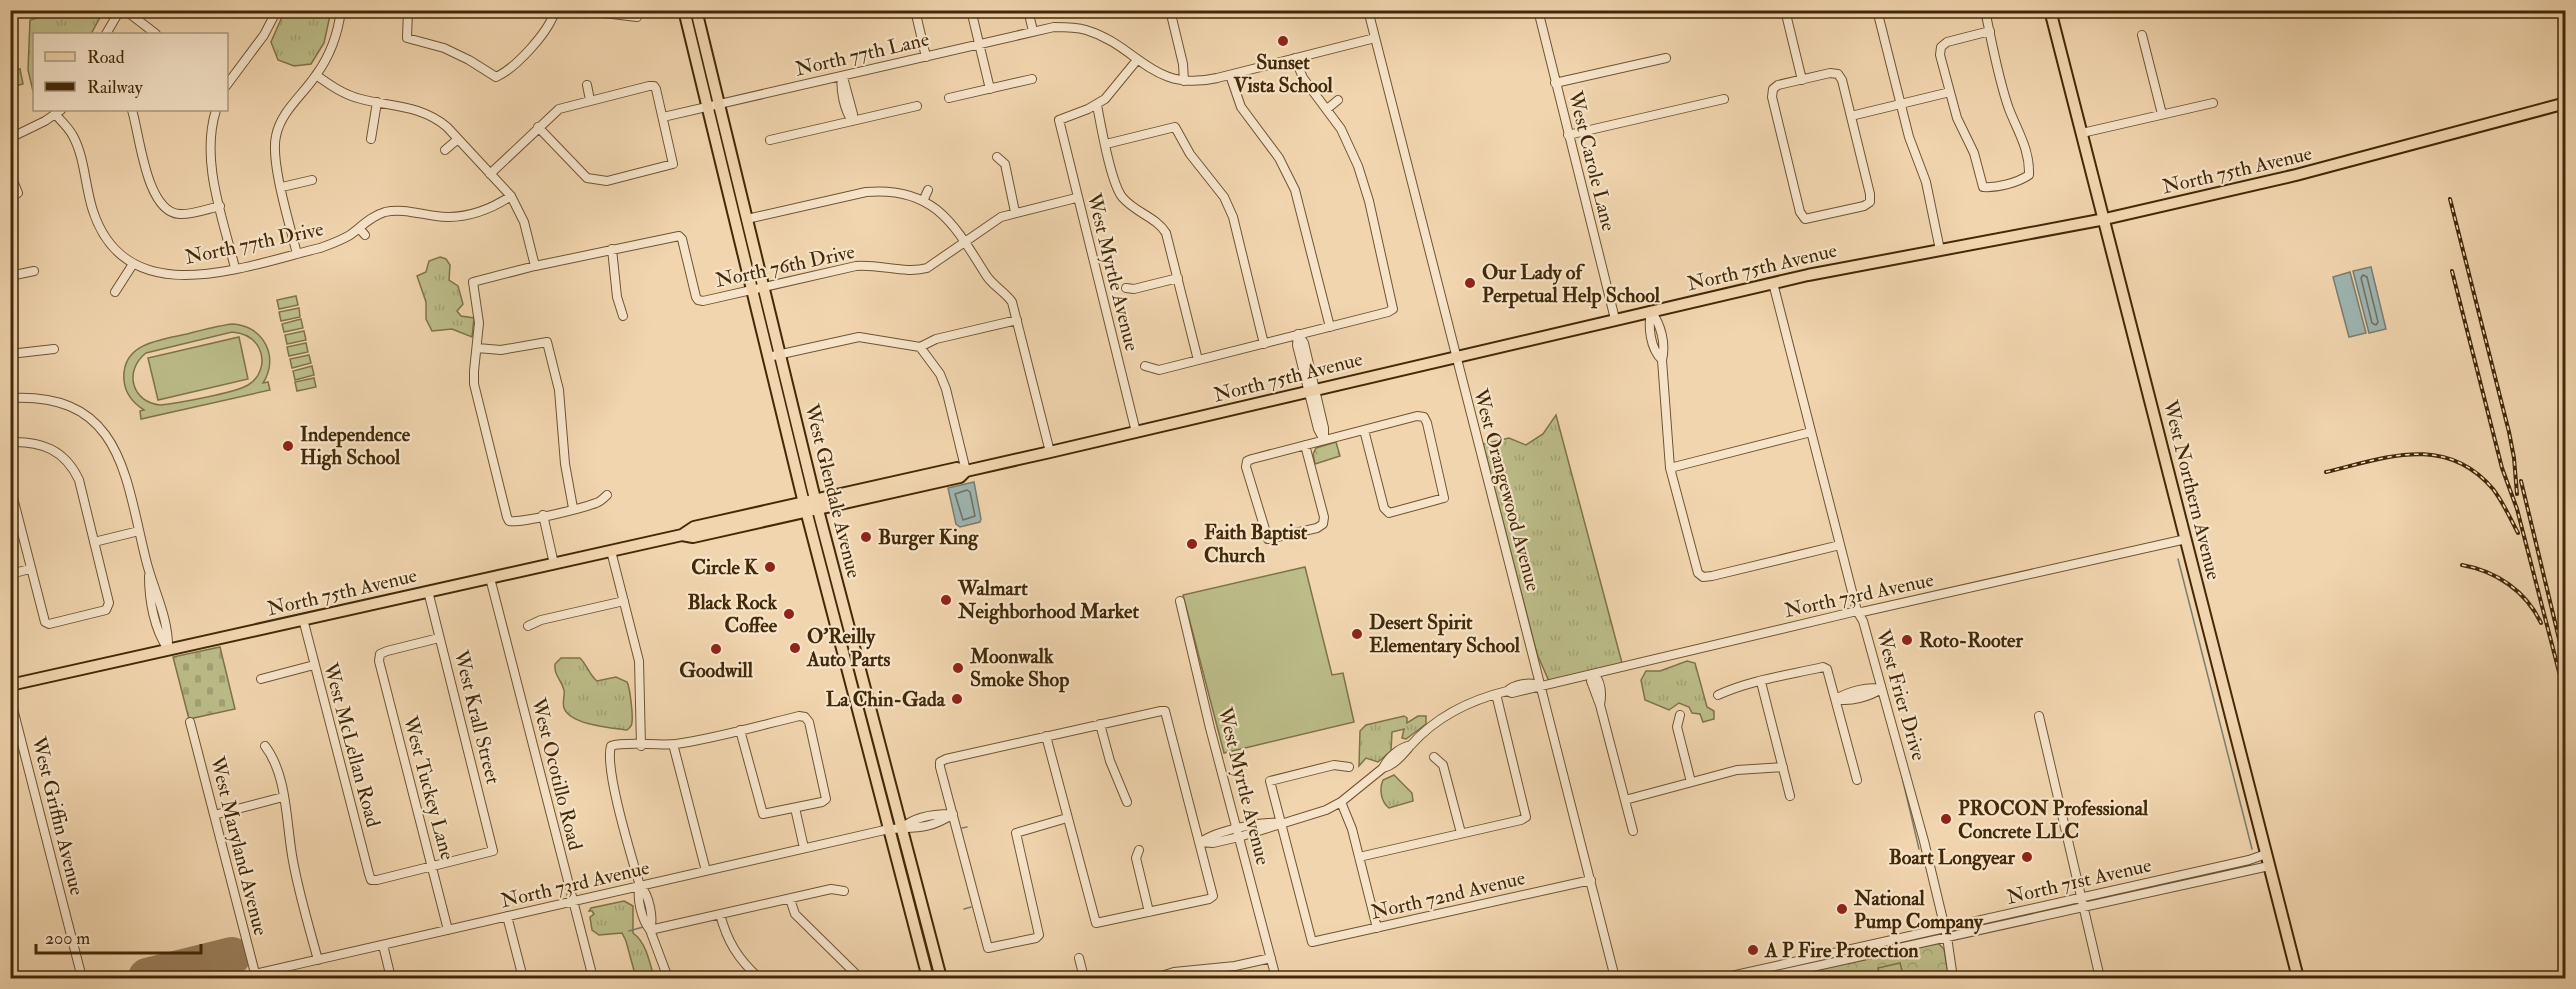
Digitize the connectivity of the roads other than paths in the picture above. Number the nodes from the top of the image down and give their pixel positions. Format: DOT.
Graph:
graph roads {
  1 [pos="120,10"];
  2 [pos="125,10"];
  3 [pos="277,10"];
  4 [pos="341,10"];
  5 [pos="408,10"];
  6 [pos="555,10"];
  7 [pos="579,10"];
  8 [pos="684,10"];
  9 [pos="696,10"];
  10 [pos="915,10"];
  11 [pos="971,10"];
  12 [pos="1028,10"];
  13 [pos="1170,10"];
  14 [pos="1368,10"];
  15 [pos="1538,10"];
  16 [pos="1763,10"];
  17 [pos="1785,10"];
  18 [pos="1877,10"];
  19 [pos="1985,10"];
  20 [pos="2050,10"];
  21 [pos="1752,11"];
  22 [pos="637,17"];
  23 [pos="1033,31"];
  24 [pos="1990,31"];
  25 [pos="107,33"];
  26 [pos="155,33"];
  27 [pos="2142,35"];
  28 [pos="1375,38"];
  29 [pos="979,44"];
  30 [pos="926,57"];
  31 [pos="1295,58"];
  32 [pos="1666,58"];
  33 [pos="1137,60"];
  34 [pos="316,75"];
  35 [pos="842,75"];
  36 [pos="1230,75"];
  37 [pos="1032,79"];
  38 [pos="1802,80"];
  39 [pos="1184,81"];
  40 [pos="1555,82"];
  41 [pos="228,83"];
  42 [pos="586,85"];
  43 [pos="990,89"];
  44 [pos="1950,92"];
  45 [pos="949,98"];
  46 [pos="1724,99"];
  47 [pos="590,100"];
  48 [pos="1338,100"];
  49 [pos="377,102"];
  50 [pos="719,103"];
  51 [pos="2213,103"];
  52 [pos="2565,103"];
  53 [pos="1096,105"];
  54 [pos="1901,105"];
  55 [pos="707,106"];
  56 [pos="917,106"];
  57 [pos="1327,109"];
  58 [pos="132,111"];
  59 [pos="216,111"];
  60 [pos="58,112"];
  61 [pos="2162,114"];
  62 [pos="1851,116"];
  63 [pos="663,117"];
  64 [pos="852,121"];
  65 [pos="538,127"];
  66 [pos="2082,133"];
  67 [pos="1568,135"];
  68 [pos="10,138"];
  69 [pos="371,140"];
  70 [pos="458,140"];
  71 [pos="770,140"];
  72 [pos="1106,144"];
  73 [pos="445,150"];
  74 [pos="997,157"];
  75 [pos="10,173"];
  76 [pos="490,174"];
  77 [pos="312,180"];
  78 [pos="282,187"];
  79 [pos="928,190"];
  80 [pos="14,196"];
  81 [pos="511,196"];
  82 [pos="1076,198"];
  83 [pos="924,199"];
  84 [pos="220,206"];
  85 [pos="1015,212"];
  86 [pos="747,219"];
  87 [pos="2105,219"];
  88 [pos="359,228"];
  89 [pos="365,235"];
  90 [pos="966,240"];
  91 [pos="612,249"];
  92 [pos="1940,250"];
  93 [pos="297,254"];
  94 [pos="134,264"];
  95 [pos="534,266"];
  96 [pos="235,268"];
  97 [pos="34,271"];
  98 [pos="10,276"];
  99 [pos="1178,278"];
  100 [pos="1773,283"];
  101 [pos="764,287"];
  102 [pos="1126,288"];
  103 [pos="752,289"];
  104 [pos="115,292"];
  105 [pos="1651,311"];
  106 [pos="623,316"];
  107 [pos="1615,319"];
  108 [pos="1017,320"];
  109 [pos="1330,327"];
  110 [pos="1298,334"];
  111 [pos="1264,344"];
  112 [pos="920,347"];
  113 [pos="477,348"];
  114 [pos="54,349"];
  115 [pos="10,354"];
  116 [pos="780,354"];
  117 [pos="1455,355"];
  118 [pos="768,357"];
  119 [pos="1198,360"];
  120 [pos="1145,366"];
  121 [pos="1311,389"];
  122 [pos="10,398"];
  123 [pos="1364,430"];
  124 [pos="1136,432"];
  125 [pos="1811,432"];
  126 [pos="1324,440"];
  127 [pos="10,442"];
  128 [pos="1305,445"];
  129 [pos="1050,452"];
  130 [pos="1670,468"];
  131 [pos="966,471"];
  132 [pos="10,486"];
  133 [pos="607,495"];
  134 [pos="811,506"];
  135 [pos="573,508"];
  136 [pos="543,515"];
  137 [pos="139,531"];
  138 [pos="2186,539"];
  139 [pos="94,542"];
  140 [pos="1840,545"];
  141 [pos="611,551"];
  142 [pos="554,564"];
  143 [pos="30,569"];
  144 [pos="10,574"];
  145 [pos="490,578"];
  146 [pos="428,591"];
  147 [pos="624,601"];
  148 [pos="1180,601"];
  149 [pos="1857,611"];
  150 [pos="303,619"];
  151 [pos="528,626"];
  152 [pos="439,638"];
  153 [pos="168,649"];
  154 [pos="314,665"];
  155 [pos="1594,674"];
  156 [pos="261,679"];
  157 [pos="1761,682"];
  158 [pos="10,685"];
  159 [pos="1540,685"];
  160 [pos="1881,689"];
  161 [pos="1496,694"];
  162 [pos="1718,695"];
  163 [pos="10,697"];
  164 [pos="1836,699"];
  165 [pos="1680,715"];
  166 [pos="2039,716"];
  167 [pos="190,722"];
  168 [pos="1100,724"];
  169 [pos="740,730"];
  170 [pos="1046,736"];
  171 [pos="673,744"];
  172 [pos="265,746"];
  173 [pos="641,746"];
  174 [pos="1434,757"];
  175 [pos="1349,767"];
  176 [pos="1783,767"];
  177 [pos="1857,780"];
  178 [pos="1691,782"];
  179 [pos="1790,796"];
  180 [pos="283,797"];
  181 [pos="1625,800"];
  182 [pos="1127,802"];
  183 [pos="1341,802"];
  184 [pos="795,808"];
  185 [pos="953,814"];
  186 [pos="214,815"];
  187 [pos="1067,818"];
  188 [pos="1279,823"];
  189 [pos="902,828"];
  190 [pos="889,829"];
  191 [pos="1633,831"];
  192 [pos="1238,833"];
  193 [pos="1461,834"];
  194 [pos="1201,842"];
  195 [pos="804,848"];
  196 [pos="1139,850"];
  197 [pos="2266,854"];
  198 [pos="1359,857"];
  199 [pos="2269,866"];
  200 [pos="432,868"];
  201 [pos="706,871"];
  202 [pos="1591,880"];
  203 [pos="640,886"];
  204 [pos="844,891"];
  205 [pos="2082,897"];
  206 [pos="790,898"];
  207 [pos="573,902"];
  208 [pos="2084,906"];
  209 [pos="1149,912"];
  210 [pos="720,914"];
  211 [pos="507,916"];
  212 [pos="2000,916"];
  213 [pos="2002,925"];
  214 [pos="1377,928"];
  215 [pos="1945,928"];
  216 [pos="448,930"];
  217 [pos="650,930"];
  218 [pos="1947,937"];
  219 [pos="1873,944"];
  220 [pos="382,945"];
  221 [pos="1874,953"];
  222 [pos="1079,958"];
  223 [pos="1270,958"];
  224 [pos="318,960"];
  225 [pos="255,976"];
  226 [pos="82,978"];
  227 [pos="391,978"];
  228 [pos="523,978"];
  229 [pos="593,978"];
  230 [pos="668,978"];
  231 [pos="759,978"];
  232 [pos="860,978"];
  233 [pos="928,978"];
  234 [pos="941,978"];
  235 [pos="1084,978"];
  236 [pos="1155,978"];
  237 [pos="1276,978"];
  238 [pos="1615,978"];
  239 [pos="1722,978"];
  240 [pos="1763,978"];
  241 [pos="1953,978"];
  242 [pos="2100,978"];
  243 [pos="2298,978"];
  1 -- 25 [label="street"];
  2 -- 26 [label="street"];
  3 -- 41 [label="street"];
  4 -- 34 [label="street"];
  5 -- 6 [label="street"];
  7 -- 22 [label="street"];
  8 -- 55 [label="main road, West Glendale Avenue"];
  9 -- 50 [label="main road, West Glendale Avenue"];
  10 -- 30 [label="street"];
  11 -- 29 [label="street"];
  12 -- 23 [label="street"];
  13 -- 39 [label="street"];
  14 -- 28 [label="street, West Orangewood Avenue"];
  15 -- 40 [label="street, West Carole Lane"];
  16 -- 21 [label="street"];
  17 -- 38 [label="street"];
  18 -- 54 [label="street"];
  19 -- 24 [label="street"];
  20 -- 66 [label="main road, West Northern Avenue"];
  23 -- 29 [label="street, North 77th Lane"];
  23 -- 33 [label="street, North 77th Lane"];
  24 -- 44 [label="street"];
  24 -- 44 [label="street"];
  27 -- 61 [label="street"];
  28 -- 31 [label="street, North 77th Lane"];
  28 -- 117 [label="street, West Orangewood Avenue"];
  29 -- 30 [label="street, North 77th Lane"];
  29 -- 43 [label="street"];
  30 -- 35 [label="street, North 77th Lane"];
  31 -- 36 [label="street, North 77th Lane"];
  31 -- 57 [label="street"];
  32 -- 40 [label="street"];
  33 -- 39 [label="street, North 77th Lane"];
  33 -- 53 [label="street"];
  34 -- 49 [label="street"];
  34 -- 78 [label="street"];
  35 -- 50 [label="street, North 77th Lane"];
  35 -- 64 [label="street"];
  36 -- 39 [label="street, North 77th Lane"];
  36 -- 109 [label="street"];
  37 -- 43 [label="street"];
  38 -- 62 [label="street"];
  38 -- 62 [label="street"];
  40 -- 67 [label="street, West Carole Lane"];
  42 -- 47 [label="street"];
  43 -- 45 [label="street"];
  44 -- 54 [label="street"];
  46 -- 67 [label="street"];
  47 -- 63 [label="street"];
  47 -- 65 [label="street"];
  48 -- 57 [label="street"];
  49 -- 69 [label="street"];
  49 -- 70 [label="street"];
  50 -- 55 [label="street, North 77th Lane"];
  50 -- 86 [label="main road, West Glendale Avenue"];
  51 -- 61 [label="street"];
  52 -- 87 [label="main road, North 75th Avenue"];
  53 -- 72 [label="street"];
  53 -- 82 [label="street, West Myrtle Avenue"];
  54 -- 62 [label="street"];
  54 -- 92 [label="street"];
  55 -- 63 [label="street, North 77th Lane"];
  55 -- 103 [label="main road, West Glendale Avenue"];
  56 -- 64 [label="street"];
  57 -- 109 [label="street"];
  58 -- 84 [label="street"];
  59 -- 84 [label="street"];
  60 -- 68 [label="street"];
  60 -- 94 [label="street"];
  61 -- 66 [label="street"];
  63 -- 65 [label="street"];
  64 -- 71 [label="street"];
  65 -- 76 [label="street"];
  66 -- 87 [label="main road, West Northern Avenue"];
  67 -- 107 [label="street, West Carole Lane"];
  70 -- 73 [label="street"];
  70 -- 76 [label="street"];
  72 -- 99 [label="street"];
  72 -- 111 [label="street"];
  74 -- 85 [label="street"];
  75 -- 80 [label="street"];
  76 -- 81 [label="street"];
  77 -- 78 [label="street"];
  78 -- 93 [label="street"];
  79 -- 83 [label="street"];
  81 -- 88 [label="street, North 77th Drive"];
  81 -- 95 [label="street"];
  82 -- 85 [label="street, North 76th Drive"];
  82 -- 124 [label="street, West Myrtle Avenue"];
  83 -- 86 [label="street"];
  83 -- 90 [label="street"];
  84 -- 96 [label="street"];
  85 -- 90 [label="street, North 76th Drive"];
  86 -- 101 [label="main road, West Glendale Avenue"];
  87 -- 92 [label="main road, North 75th Avenue"];
  87 -- 138 [label="main road, West Northern Avenue"];
  88 -- 89 [label="street"];
  88 -- 93 [label="street, North 77th Drive"];
  90 -- 101 [label="street, North 76th Drive"];
  90 -- 108 [label="street"];
  91 -- 95 [label="street"];
  91 -- 103 [label="street, North 76th Drive"];
  91 -- 106 [label="street"];
  92 -- 100 [label="main road, North 75th Avenue"];
  93 -- 96 [label="street, North 77th Drive"];
  94 -- 96 [label="street, North 77th Drive"];
  94 -- 104 [label="street"];
  95 -- 113 [label="street"];
  97 -- 98 [label="street"];
  99 -- 102 [label="street"];
  99 -- 119 [label="street"];
  100 -- 105 [label="main road, North 75th Avenue"];
  100 -- 125 [label="street, West Frier Drive"];
  101 -- 103 [label="street, North 76th Drive"];
  101 -- 116 [label="main road, West Glendale Avenue"];
  103 -- 118 [label="main road, West Glendale Avenue"];
  105 -- 107 [label="main road, North 75th Avenue"];
  105 -- 130 [label="street"];
  107 -- 117 [label="main road, North 75th Avenue"];
  108 -- 112 [label="street"];
  108 -- 129 [label="street"];
  109 -- 110 [label="street"];
  110 -- 111 [label="street"];
  110 -- 121 [label="street"];
  111 -- 119 [label="street"];
  112 -- 116 [label="street"];
  112 -- 131 [label="street"];
  113 -- 135 [label="street"];
  113 -- 136 [label="street"];
  114 -- 115 [label="street"];
  116 -- 118 [label="street"];
  116 -- 134 [label="main road, West Glendale Avenue"];
  117 -- 121 [label="main road, North 75th Avenue"];
  117 -- 159 [label="street, West Orangewood Avenue"];
  118 -- 134 [label="main road, West Glendale Avenue"];
  119 -- 120 [label="street"];
  121 -- 124 [label="main road, North 75th Avenue"];
  121 -- 126 [label="street"];
  122 -- 137 [label="street"];
  123 -- 123 [label="street"];
  123 -- 126 [label="street"];
  124 -- 129 [label="main road, North 75th Avenue"];
  125 -- 130 [label="street"];
  125 -- 140 [label="street, West Frier Drive"];
  126 -- 128 [label="street"];
  127 -- 139 [label="street"];
  128 -- 128 [label="street"];
  129 -- 131 [label="main road, North 75th Avenue"];
  130 -- 140 [label="street"];
  131 -- 134 [label="main road, North 75th Avenue"];
  132 -- 143 [label="street"];
  133 -- 135 [label="street"];
  134 -- 141 [label="main road, North 75th Avenue"];
  134 -- 189 [label="main road, West Glendale Avenue"];
  134 -- 190 [label="main road, West Glendale Avenue"];
  135 -- 136 [label="street"];
  136 -- 142 [label="street"];
  137 -- 139 [label="street"];
  137 -- 153 [label="street"];
  138 -- 149 [label="street, North 73rd Avenue"];
  138 -- 197 [label="main road, West Northern Avenue"];
  139 -- 143 [label="street"];
  140 -- 149 [label="street, West Frier Drive"];
  141 -- 142 [label="main road, North 75th Avenue"];
  141 -- 147 [label="street"];
  142 -- 145 [label="main road, North 75th Avenue"];
  143 -- 144 [label="street"];
  145 -- 146 [label="main road, North 75th Avenue"];
  145 -- 207 [label="street, West Ocotillo Road"];
  146 -- 150 [label="main road, North 75th Avenue"];
  146 -- 152 [label="street, West Krall Street"];
  147 -- 151 [label="street"];
  147 -- 173 [label="street"];
  148 -- 192 [label="street, West Myrtle Avenue"];
  149 -- 155 [label="street, North 73rd Avenue"];
  149 -- 160 [label="street, West Frier Drive"];
  150 -- 153 [label="main road, North 75th Avenue"];
  150 -- 154 [label="street, West McLellan Road"];
  152 -- 200 [label="street, West Tuckey Lane"];
  152 -- 200 [label="street, West Krall Street"];
  153 -- 158 [label="main road, North 75th Avenue"];
  154 -- 156 [label="street"];
  154 -- 200 [label="street, West McLellan Road"];
  155 -- 159 [label="street, North 73rd Avenue"];
  155 -- 181 [label="street"];
  157 -- 162 [label="street"];
  157 -- 164 [label="street"];
  157 -- 176 [label="street"];
  159 -- 161 [label="street, North 73rd Avenue"];
  159 -- 202 [label="street, West Orangewood Avenue"];
  160 -- 164 [label="street"];
  160 -- 215 [label="street, West Frier Drive"];
  161 -- 183 [label="street, North 73rd Avenue"];
  161 -- 193 [label="street"];
  163 -- 226 [label="street, West Griffin Avenue"];
  164 -- 177 [label="street"];
  165 -- 178 [label="street"];
  166 -- 205 [label="street"];
  167 -- 186 [label="street, West Maryland Avenue"];
  168 -- 170 [label="street"];
  168 -- 182 [label="street"];
  168 -- 194 [label="street"];
  169 -- 171 [label="street"];
  169 -- 184 [label="street"];
  169 -- 184 [label="street"];
  170 -- 185 [label="street"];
  170 -- 187 [label="street"];
  171 -- 173 [label="street"];
  171 -- 201 [label="street"];
  172 -- 180 [label="street"];
  173 -- 203 [label="street"];
  174 -- 193 [label="street"];
  175 -- 188 [label="street"];
  176 -- 178 [label="street"];
  176 -- 179 [label="street"];
  178 -- 181 [label="street"];
  180 -- 186 [label="street"];
  180 -- 224 [label="street"];
  181 -- 191 [label="street"];
  183 -- 188 [label="street, North 73rd Avenue"];
  183 -- 198 [label="street"];
  184 -- 195 [label="street"];
  185 -- 187 [label="street"];
  185 -- 189 [label="street, North 73rd Avenue"];
  186 -- 225 [label="street, West Maryland Avenue"];
  187 -- 209 [label="street"];
  188 -- 192 [label="street, North 73rd Avenue"];
  188 -- 214 [label="street, North 72nd Avenue"];
  189 -- 190 [label="street, North 73rd Avenue"];
  189 -- 234 [label="main road, West Glendale Avenue"];
  190 -- 195 [label="street, North 73rd Avenue"];
  190 -- 233 [label="main road, West Glendale Avenue"];
  192 -- 194 [label="street, North 73rd Avenue"];
  192 -- 223 [label="street, West Myrtle Avenue"];
  193 -- 198 [label="street"];
  194 -- 209 [label="street"];
  195 -- 201 [label="street, North 73rd Avenue"];
  196 -- 209 [label="street"];
  197 -- 199 [label="main road, West Northern Avenue"];
  197 -- 205 [label="street, North 71st Avenue"];
  198 -- 214 [label="street"];
  199 -- 208 [label="street, North 71st Avenue"];
  199 -- 243 [label="main road, West Northern Avenue"];
  200 -- 216 [label="street, West Tuckey Lane"];
  201 -- 203 [label="street, North 73rd Avenue"];
  202 -- 214 [label="street, North 72nd Avenue"];
  202 -- 238 [label="street, West Orangewood Avenue"];
  203 -- 207 [label="street, North 73rd Avenue"];
  203 -- 217 [label="street"];
  204 -- 206 [label="street"];
  205 -- 208 [label="street"];
  205 -- 212 [label="street, North 71st Avenue"];
  206 -- 210 [label="street"];
  206 -- 232 [label="street"];
  207 -- 211 [label="street, North 73rd Avenue"];
  207 -- 229 [label="street, West Ocotillo Road"];
  208 -- 213 [label="street, North 71st Avenue"];
  208 -- 242 [label="street"];
  210 -- 217 [label="street"];
  210 -- 231 [label="street"];
  211 -- 216 [label="street, North 73rd Avenue"];
  211 -- 228 [label="street"];
  212 -- 213 [label="street"];
  212 -- 215 [label="street, North 71st Avenue"];
  213 -- 218 [label="street, North 71st Avenue"];
  215 -- 218 [label="street, West Frier Drive"];
  215 -- 219 [label="street, North 71st Avenue"];
  216 -- 220 [label="street, North 73rd Avenue"];
  217 -- 230 [label="street"];
  218 -- 221 [label="street, North 71st Avenue"];
  218 -- 241 [label="street, West Frier Drive"];
  219 -- 221 [label="street"];
  219 -- 239 [label="street, North 71st Avenue"];
  220 -- 224 [label="street, North 73rd Avenue"];
  220 -- 227 [label="street"];
  221 -- 240 [label="street, North 71st Avenue"];
  222 -- 235 [label="street"];
  223 -- 236 [label="street"];
  223 -- 237 [label="street, West Myrtle Avenue"];
  224 -- 225 [label="street, North 73rd Avenue"];
}
